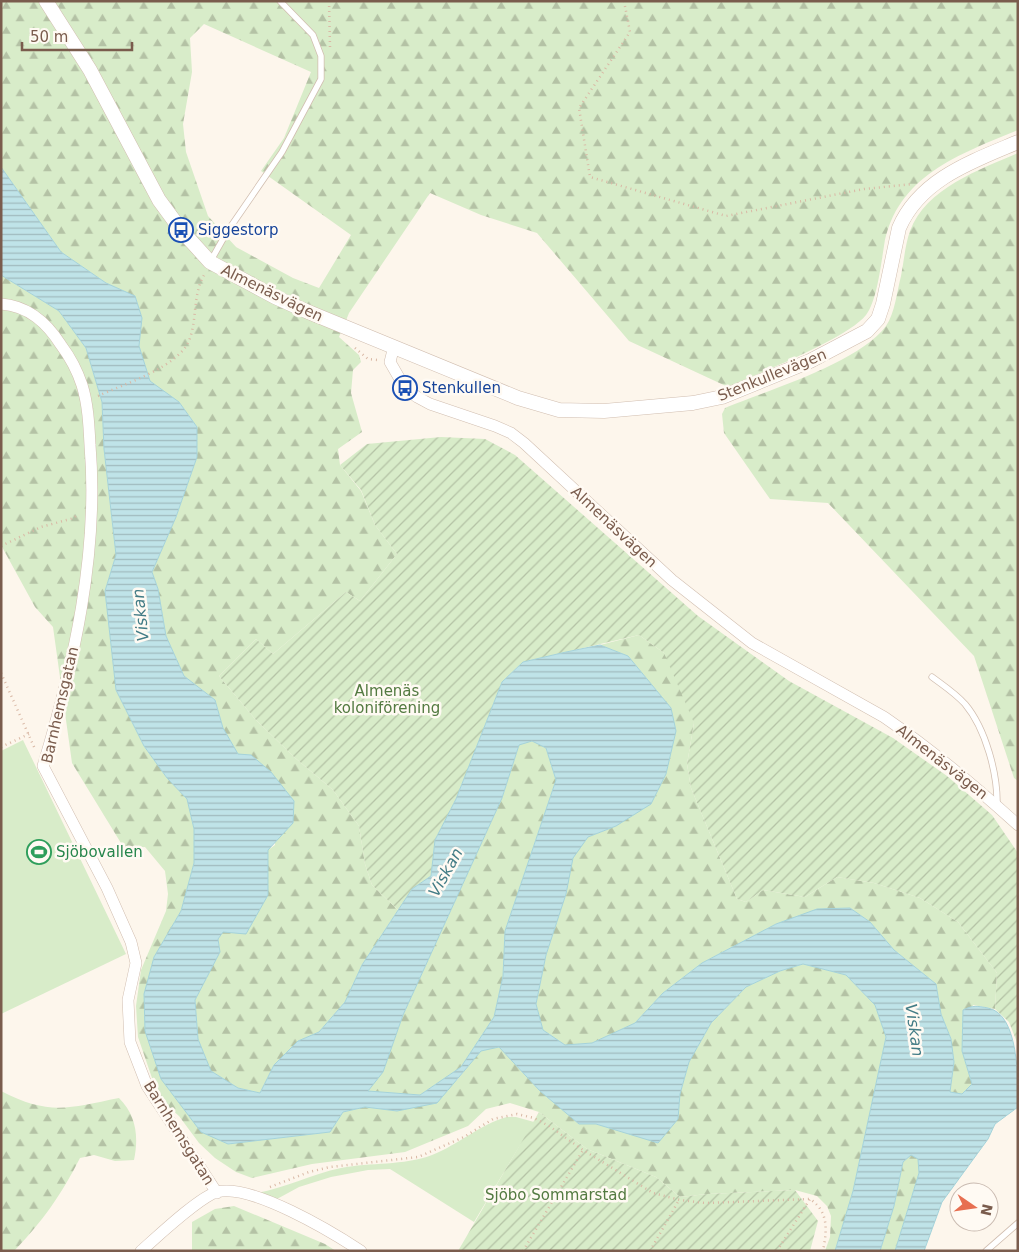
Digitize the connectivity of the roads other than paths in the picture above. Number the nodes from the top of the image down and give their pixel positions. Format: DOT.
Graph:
graph roads {
  1 [pos="46,1"];
  2 [pos="280,1"];
  3 [pos="1018,142"];
  4 [pos="210,262"];
  5 [pos="1,304"];
  6 [pos="394,346"];
  7 [pos="932,678"];
  8 [pos="997,806"];
  9 [pos="1018,825"];
  10 [pos="217,1192"];
  11 [pos="1018,1223"];
  12 [pos="141,1251"];
  13 [pos="361,1251"];
  14 [pos="986,1251"];
  1 -- 4 [label="street, Almenäsvägen"];
  2 -- 4 [label="lane, Almenäsvägen"];
  3 -- 6 [label="street, Stenkullevägen"];
  4 -- 6 [label="street, Almenäsvägen"];
  5 -- 10 [label="street, Barnhemsgatan"];
  6 -- 8 [label="street, Almenäsvägen"];
  7 -- 8 [label="lane"];
  8 -- 9 [label="street, Almenäsvägen"];
  10 -- 12 [label="street, Barnhemsgatan"];
  10 -- 13 [label="street, Barnhemsgatan"];
  11 -- 14 [label="lane"];
}
